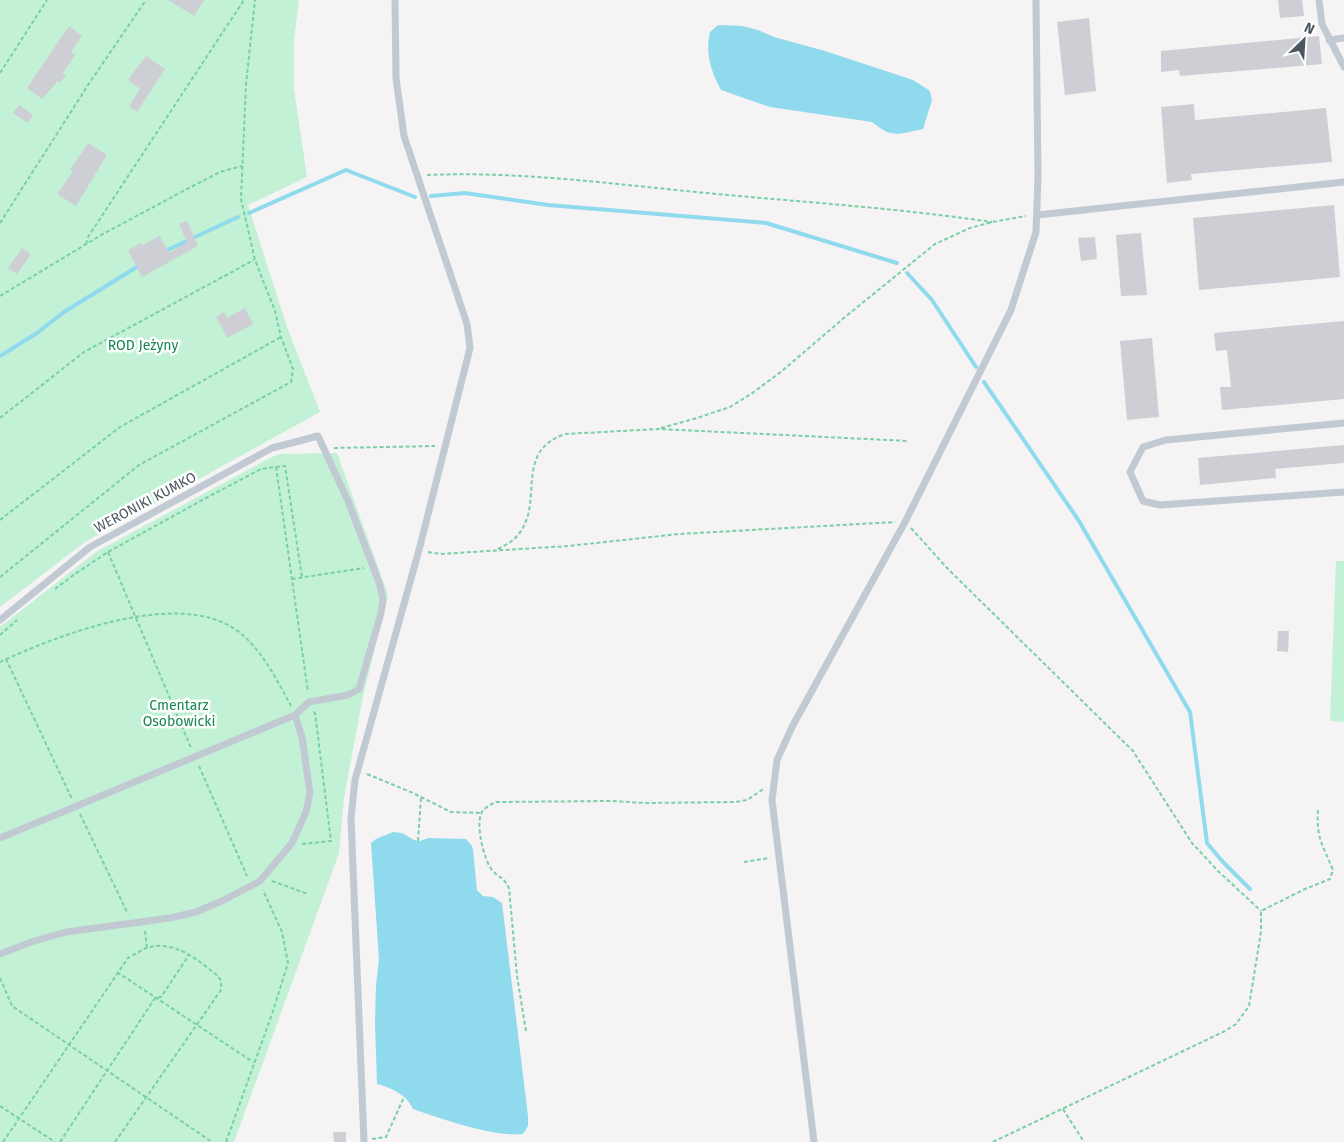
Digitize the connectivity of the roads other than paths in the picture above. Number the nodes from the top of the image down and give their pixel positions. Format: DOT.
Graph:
graph roads {
  1 [pos="395,0"];
  2 [pos="1036,0"];
  3 [pos="1320,0"];
  4 [pos="1344,38"];
  5 [pos="1328,40"];
  6 [pos="1344,67"];
  7 [pos="1344,182"];
  8 [pos="1037,215"];
  9 [pos="1344,423"];
  10 [pos="1344,492"];
  11 [pos="0,620"];
  12 [pos="295,715"];
  13 [pos="0,838"];
  14 [pos="0,954"];
  15 [pos="364,1141"];
  16 [pos="814,1142"];
  1 -- 15 [label="lane"];
  2 -- 8 [label="lane"];
  3 -- 5 [label="lane"];
  4 -- 5 [label="lane"];
  5 -- 6 [label="lane"];
  7 -- 8 [label="lane"];
  8 -- 16 [label="lane"];
  9 -- 10 [label="lane"];
  11 -- 12 [label="lane, WERONIKI KUMKO"];
  12 -- 13 [label="lane"];
  12 -- 14 [label="lane"];
}
